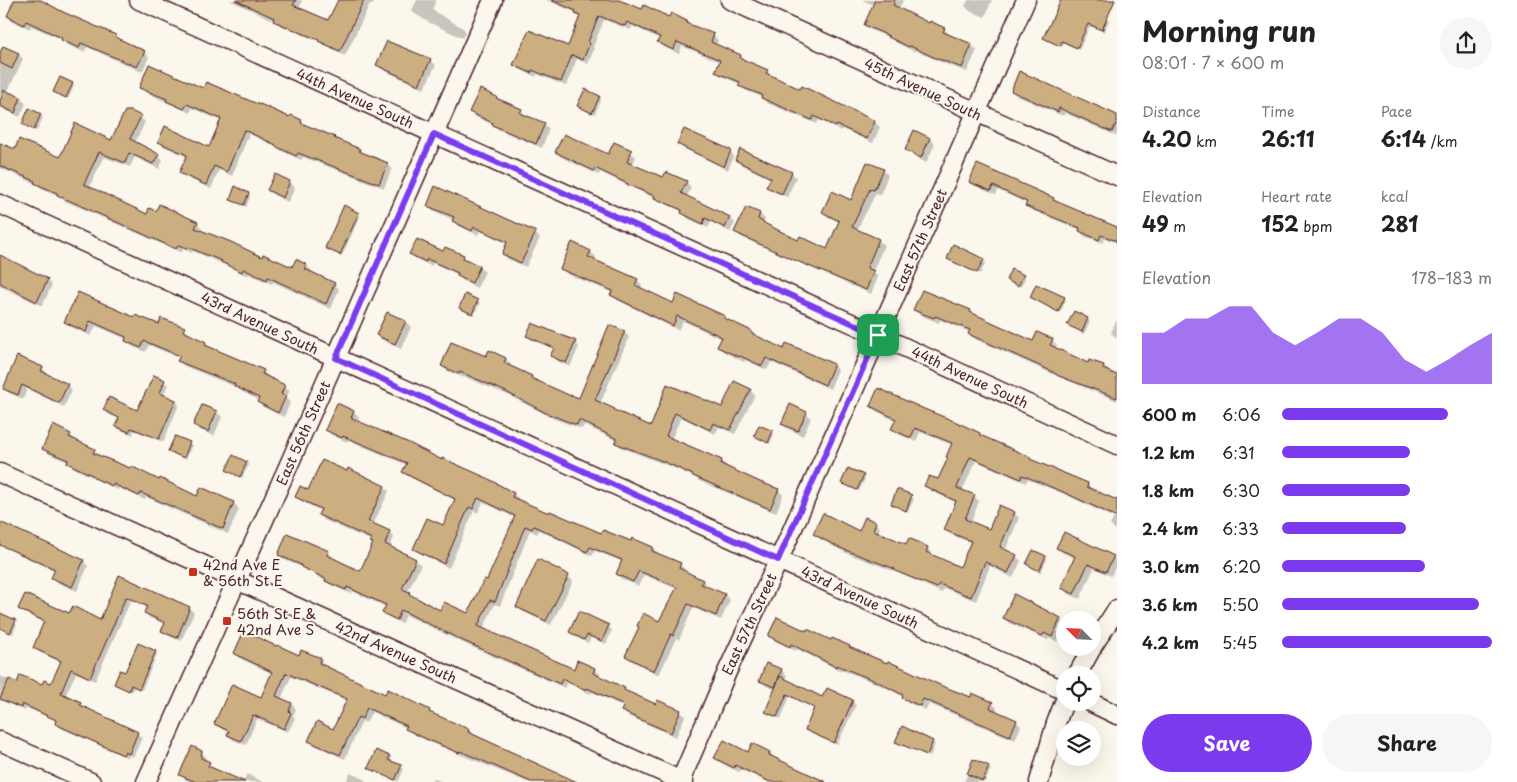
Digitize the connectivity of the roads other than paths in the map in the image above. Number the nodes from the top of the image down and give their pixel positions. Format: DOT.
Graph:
graph roads {
  1 [pos="139,0"];
  2 [pos="493,0"];
  3 [pos="730,0"];
  4 [pos="1026,0"];
  5 [pos="976,113"];
  6 [pos="434,134"];
  7 [pos="1117,176"];
  8 [pos="0,204"];
  9 [pos="878,335"];
  10 [pos="336,358"];
  11 [pos="1117,445"];
  12 [pos="0,472"];
  13 [pos="778,560"];
  14 [pos="236,580"];
  15 [pos="1117,609"];
  16 [pos="1101,633"];
  17 [pos="1056,687"];
  18 [pos="1061,711"];
  19 [pos="0,740"];
  20 [pos="91,782"];
  21 [pos="146,782"];
  22 [pos="681,782"];
  23 [pos="1039,782"];
  1 -- 6 [label="street, 44th Avenue South"];
  2 -- 6 [label="street, East 56th Street"];
  3 -- 5 [label="street, 45th Avenue South"];
  4 -- 5 [label="street, East 57th Street"];
  5 -- 7 [label="street, 45th Avenue South"];
  5 -- 9 [label="street, East 57th Street"];
  6 -- 9 [label="street, 44th Avenue South"];
  6 -- 10 [label="street, East 56th Street"];
  8 -- 10 [label="street, 43rd Avenue South"];
  9 -- 11 [label="street, 44th Avenue South"];
  9 -- 13 [label="street, East 57th Street"];
  10 -- 13 [label="street, 43rd Avenue South"];
  10 -- 14 [label="street, East 56th Street"];
  12 -- 14 [label="street, 42nd Avenue South"];
  13 -- 17 [label="street, 43rd Avenue South"];
  13 -- 22 [label="street, East 57th Street"];
  14 -- 21 [label="street, East 56th Street"];
  14 -- 22 [label="street, 42nd Avenue South"];
  15 -- 16 [label="street"];
  18 -- 23 [label="street"];
  19 -- 20 [label="street"];
}
